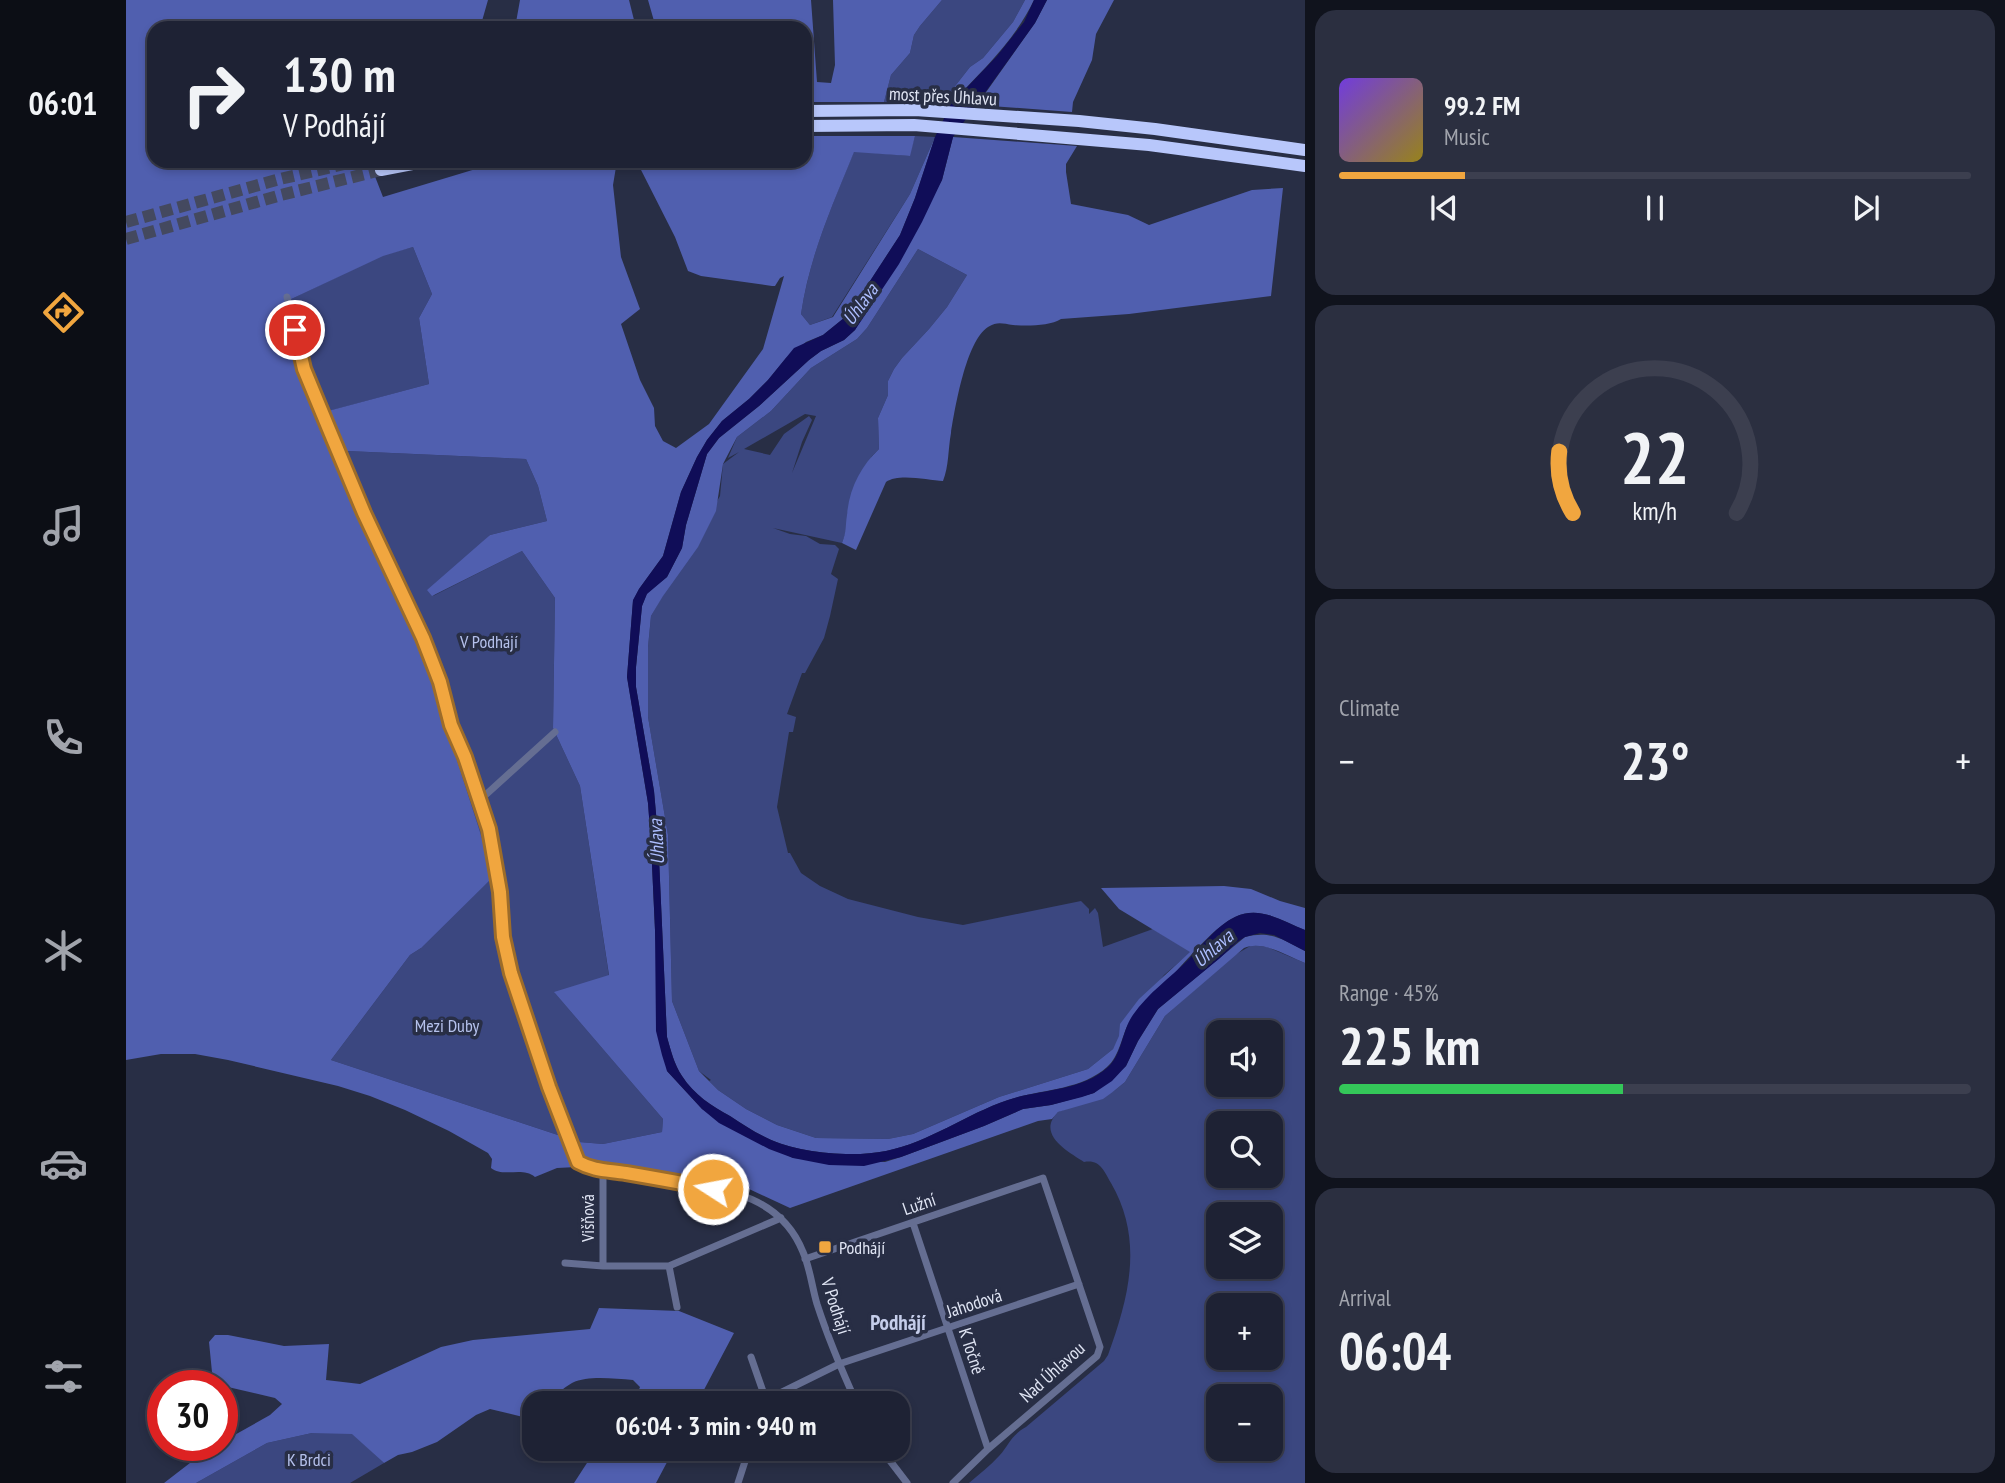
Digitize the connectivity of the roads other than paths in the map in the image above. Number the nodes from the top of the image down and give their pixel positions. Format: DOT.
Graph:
graph roads {
  1 [pos="812,111"];
  2 [pos="812,126"];
  3 [pos="1305,150"];
  4 [pos="1305,166"];
  5 [pos="391,168"];
  6 [pos="381,170"];
  7 [pos="287,297"];
  8 [pos="555,732"];
  9 [pos="480,800"];
  10 [pos="603,1171"];
  11 [pos="1043,1178"];
  12 [pos="781,1218"];
  13 [pos="913,1223"];
  14 [pos="805,1259"];
  15 [pos="565,1263"];
  16 [pos="603,1266"];
  17 [pos="669,1266"];
  18 [pos="1079,1284"];
  19 [pos="677,1307"];
  20 [pos="948,1328"];
  21 [pos="751,1357"];
  22 [pos="839,1364"];
  23 [pos="762,1391"];
  24 [pos="786,1391"];
  25 [pos="851,1391"];
  26 [pos="988,1449"];
  27 [pos="745,1461"];
  28 [pos="890,1461"];
  29 [pos="738,1483"];
  30 [pos="907,1483"];
  31 [pos="953,1483"];
  1 -- 3 [label="highway, most přes Úhlavu"];
  2 -- 4 [label="highway, most přes Úhlavu"];
  5 -- 6 [label="highway"];
  7 -- 9 [label="street, V Podhájí"];
  8 -- 9 [label="street"];
  9 -- 10 [label="street, V Podhájí"];
  10 -- 12 [label="street, V Podhájí"];
  10 -- 16 [label="street, Višňová"];
  11 -- 13 [label="street, Lužní"];
  11 -- 18 [label="street, Nad Úhlavou"];
  12 -- 14 [label="street, V Podhájí"];
  12 -- 17 [label="street, Višňová"];
  13 -- 14 [label="street, Lužní"];
  13 -- 20 [label="street, K Točně"];
  14 -- 22 [label="street, V Podhájí"];
  15 -- 16 [label="street, Višňová"];
  16 -- 17 [label="street, Višňová"];
  17 -- 19 [label="street"];
  18 -- 20 [label="street, Jahodová"];
  18 -- 26 [label="street, Nad Úhlavou"];
  20 -- 22 [label="street, Jahodová"];
  20 -- 26 [label="street, K Točně"];
  21 -- 23 [label="street"];
  22 -- 24 [label="street, Jahodová"];
  22 -- 25 [label="street, V Podhájí"];
  26 -- 31 [label="street, Nad Úhlavou"];
  27 -- 29 [label="street"];
  28 -- 30 [label="street"];
}
